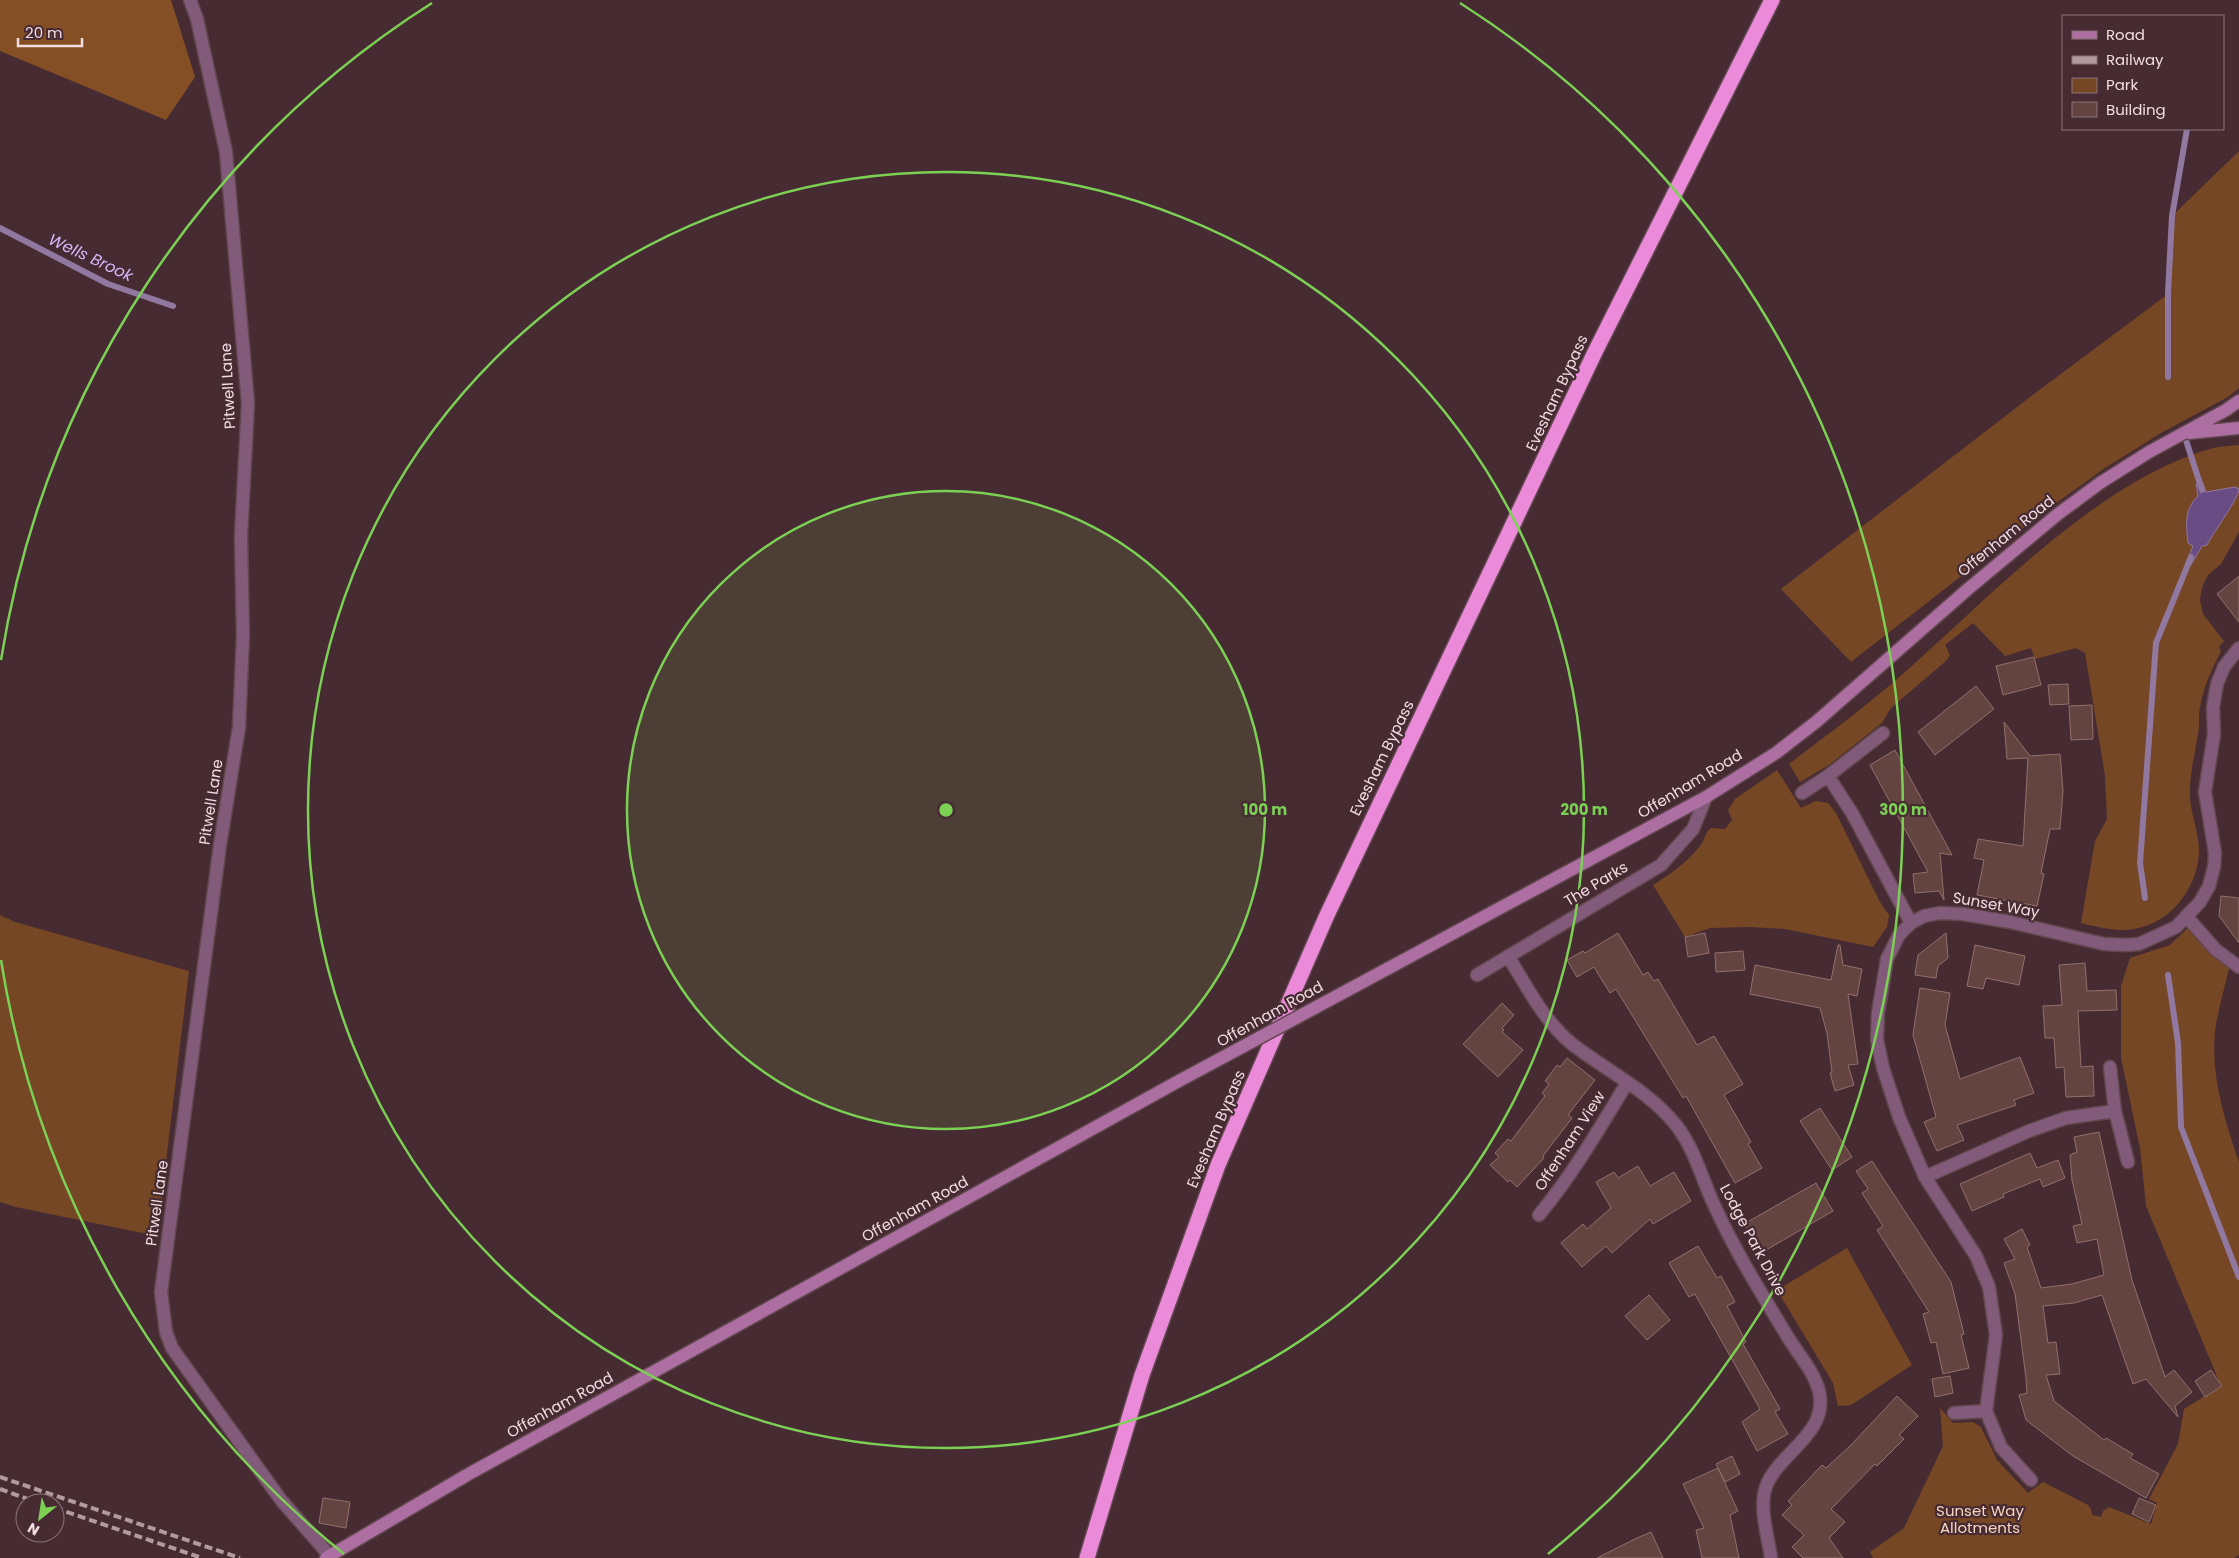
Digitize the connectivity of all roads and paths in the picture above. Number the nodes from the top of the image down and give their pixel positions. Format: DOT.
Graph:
graph roads {
  1 [pos="190,0"];
  2 [pos="1772,0"];
  3 [pos="2239,401"];
  4 [pos="2239,428"];
  5 [pos="2184,434"];
  6 [pos="2239,648"];
  7 [pos="1883,733"];
  8 [pos="1828,776"];
  9 [pos="1802,794"];
  10 [pos="1706,797"];
  11 [pos="2186,916"];
  12 [pos="1911,924"];
  13 [pos="1508,956"];
  14 [pos="2239,967"];
  15 [pos="1477,975"];
  16 [pos="2110,1067"];
  17 [pos="1627,1083"];
  18 [pos="2115,1111"];
  19 [pos="2128,1162"];
  20 [pos="1926,1177"];
  21 [pos="1539,1215"];
  22 [pos="1986,1410"];
  23 [pos="1954,1413"];
  24 [pos="2030,1480"];
  25 [pos="328,1557"];
  26 [pos="1086,1558"];
  27 [pos="1771,1558"];
  1 -- 25 [label="street, Pitwell Lane"];
  2 -- 26 [label="highway, Evesham Bypass"];
  3 -- 5 [label="main road, Offenham Road"];
  4 -- 5 [label="main road, Offenham Road"];
  5 -- 10 [label="main road, Offenham Road"];
  6 -- 11 [label="street, Sunset Way"];
  7 -- 8 [label="street"];
  8 -- 9 [label="street"];
  8 -- 12 [label="street"];
  10 -- 13 [label="street, The Parks"];
  10 -- 25 [label="main road, Offenham Road, bridge"];
  11 -- 12 [label="street, Sunset Way"];
  11 -- 14 [label="street"];
  12 -- 20 [label="street, Sunset Way"];
  13 -- 15 [label="street, The Parks"];
  13 -- 17 [label="street, Lodge Park Drive"];
  16 -- 18 [label="street"];
  17 -- 21 [label="street, Offenham View"];
  17 -- 27 [label="street, Lodge Park Drive"];
  18 -- 19 [label="street"];
  18 -- 20 [label="street"];
  20 -- 22 [label="street, Sunset Way"];
  22 -- 23 [label="street"];
  22 -- 24 [label="street, Sunset Way"];
}
